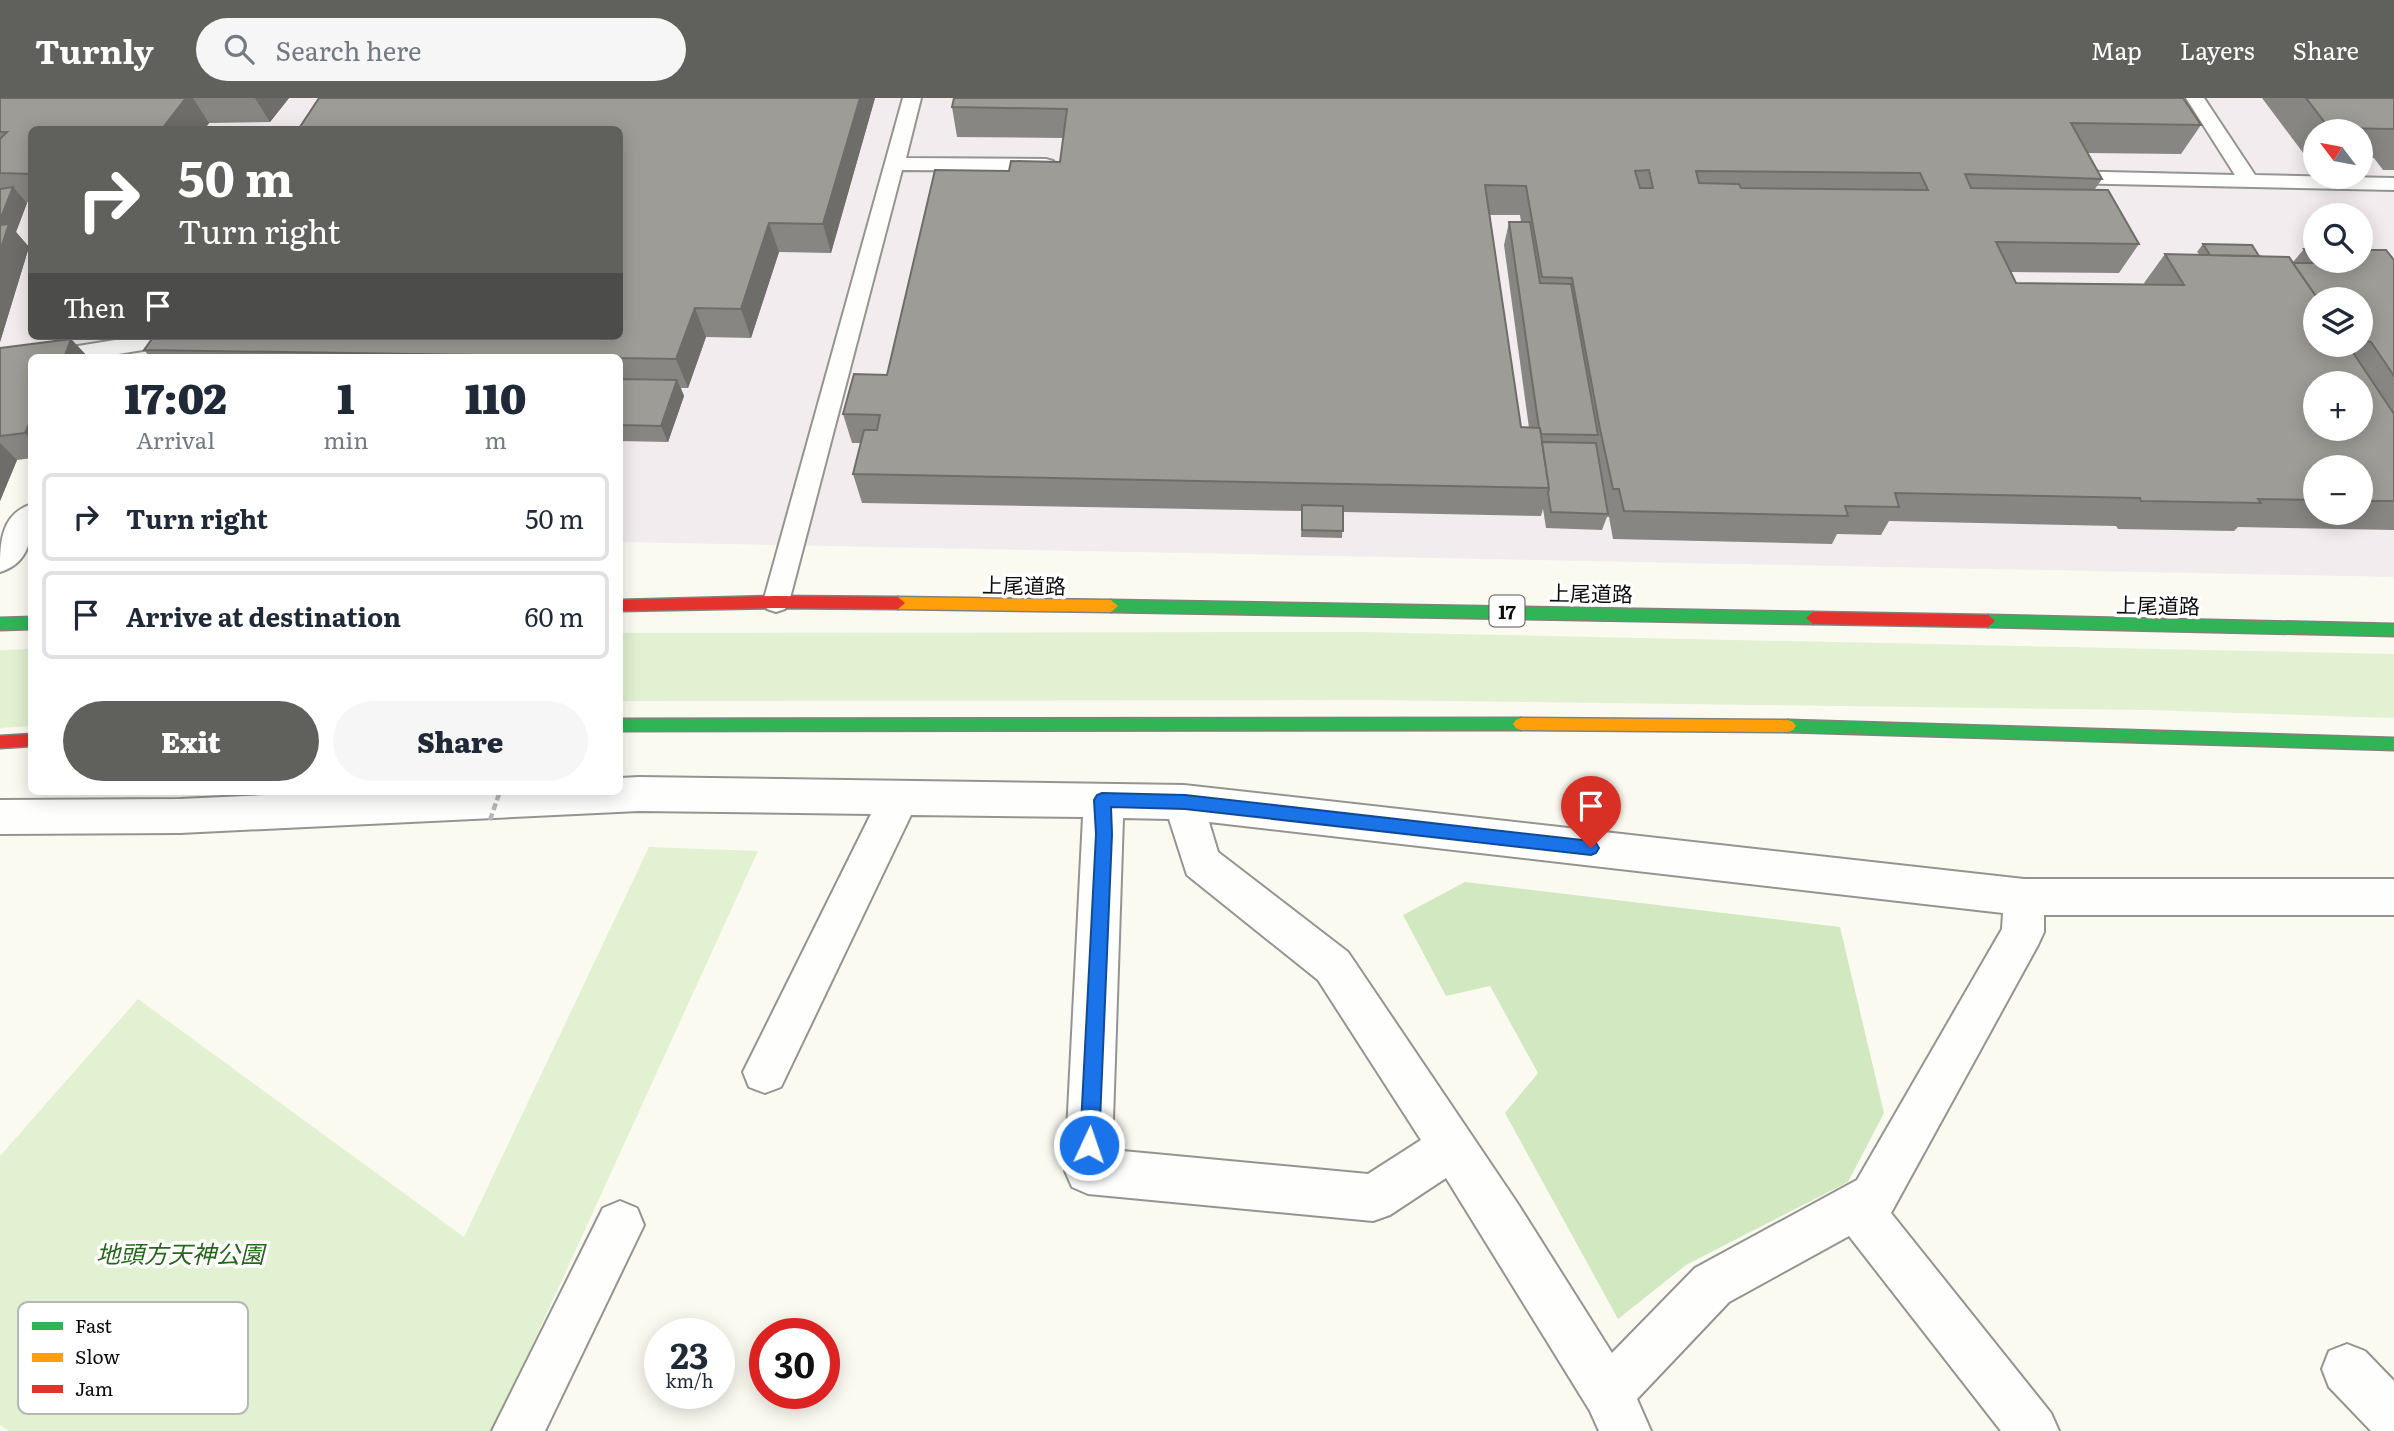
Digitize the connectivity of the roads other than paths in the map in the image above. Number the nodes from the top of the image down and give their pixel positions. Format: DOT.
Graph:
graph roads {
  1 [pos="912,98"];
  2 [pos="2194,98"];
  3 [pos="895,164"];
  4 [pos="1062,166"];
  5 [pos="2039,177"];
  6 [pos="2248,179"];
  7 [pos="2394,184"];
  8 [pos="157,344"];
  9 [pos="77,354"];
  10 [pos="28,521"];
  11 [pos="0,559"];
  12 [pos="776,602"];
  13 [pos="623,606"];
  14 [pos="28,623"];
  15 [pos="0,624"];
  16 [pos="2394,630"];
  17 [pos="623,725"];
  18 [pos="28,740"];
  19 [pos="0,741"];
  20 [pos="2394,744"];
  21 [pos="618,795"];
  22 [pos="623,795"];
  23 [pos="900,798"];
  24 [pos="1102,800"];
  25 [pos="1185,802"];
  26 [pos="0,817"];
  27 [pos="2024,897"];
  28 [pos="2394,897"];
  29 [pos="765,1072"];
  30 [pos="1452,1147"];
  31 [pos="1856,1207"];
  32 [pos="620,1225"];
  33 [pos="2347,1369"];
  34 [pos="1616,1412"];
  35 [pos="2394,1418"];
  36 [pos="518,1431"];
  37 [pos="2033,1431"];
  1 -- 3 [label="lane"];
  2 -- 6 [label="lane"];
  3 -- 4 [label="lane"];
  3 -- 12 [label="lane"];
  5 -- 6 [label="lane"];
  6 -- 7 [label="lane"];
  8 -- 9 [label="lane"];
  10 -- 11 [label="street"];
  12 -- 13 [label="highway, 上尾道路 / 17"];
  12 -- 16 [label="highway, 上尾道路 / 17"];
  14 -- 15 [label="highway"];
  17 -- 20 [label="highway"];
  18 -- 19 [label="highway"];
  21 -- 26 [label="street"];
  22 -- 23 [label="street"];
  23 -- 24 [label="street"];
  23 -- 29 [label="street"];
  24 -- 25 [label="street"];
  24 -- 30 [label="street"];
  25 -- 27 [label="street"];
  25 -- 30 [label="street"];
  27 -- 28 [label="street"];
  27 -- 31 [label="street"];
  30 -- 34 [label="street"];
  31 -- 34 [label="street"];
  31 -- 37 [label="street"];
  32 -- 36 [label="street"];
  33 -- 35 [label="street"];
}
